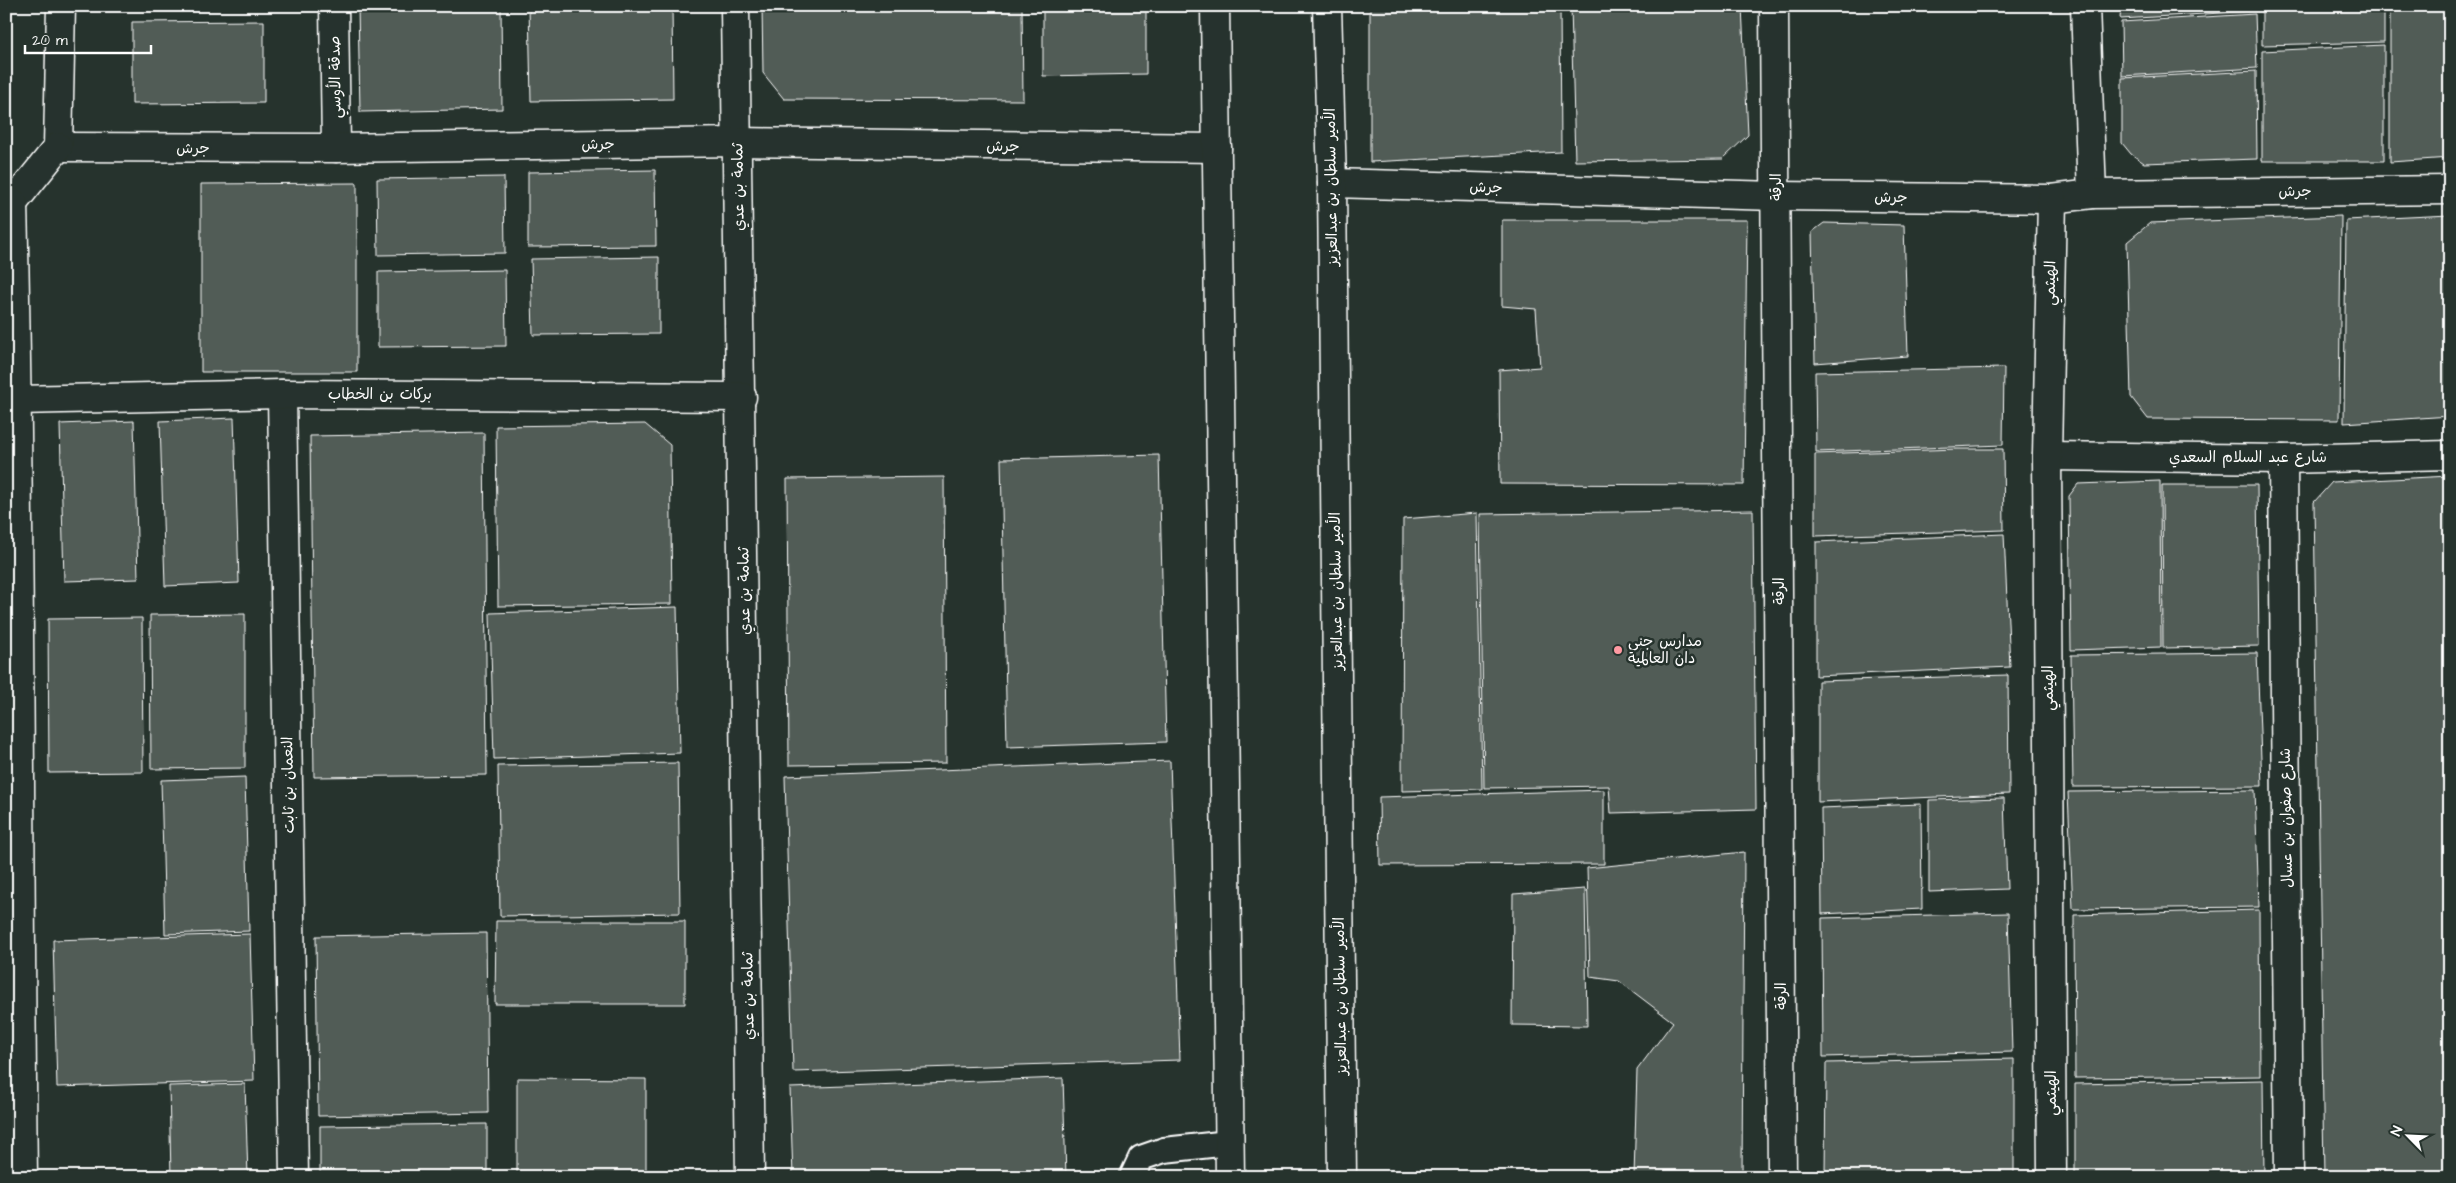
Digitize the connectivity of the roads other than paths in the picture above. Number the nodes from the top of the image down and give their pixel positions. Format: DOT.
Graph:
graph roads {
  1 [pos="61,6"];
  2 [pos="334,6"];
  3 [pos="735,6"];
  4 [pos="1215,6"];
  5 [pos="1326,6"];
  6 [pos="1774,6"];
  7 [pos="2086,6"];
  8 [pos="737,142"];
  9 [pos="58,147"];
  10 [pos="336,148"];
  11 [pos="1217,148"];
  12 [pos="1332,183"];
  13 [pos="2450,190"];
  14 [pos="2092,194"];
  15 [pos="1776,196"];
  16 [pos="2052,199"];
  17 [pos="10,203"];
  18 [pos="282,394"];
  19 [pos="742,398"];
  20 [pos="18,400"];
  21 [pos="2450,455"];
  22 [pos="2047,456"];
  23 [pos="2282,459"];
  24 [pos="12,844"];
  25 [pos="1229,1143"];
  26 [pos="23,1177"];
  27 [pos="294,1177"];
  28 [pos="750,1177"];
  29 [pos="1132,1177"];
  30 [pos="1230,1177"];
  31 [pos="1342,1177"];
  32 [pos="1782,1177"];
  33 [pos="2052,1177"];
  34 [pos="2289,1177"];
  1 -- 9 [label="street"];
  2 -- 10 [label="street, صدقة الأوسي"];
  3 -- 8 [label="street, ثمامة بن عدي"];
  4 -- 11 [label="street"];
  5 -- 12 [label="street, الأمير سلطان بن عبدالعزيز"];
  6 -- 15 [label="street, الرقة"];
  7 -- 14 [label="street"];
  8 -- 10 [label="street, جرش"];
  8 -- 11 [label="street, جرش"];
  8 -- 19 [label="street, ثمامة بن عدي"];
  9 -- 10 [label="street, جرش"];
  9 -- 17 [label="street"];
  11 -- 25 [label="street"];
  12 -- 15 [label="street, جرش"];
  12 -- 31 [label="street, الأمير سلطان بن عبدالعزيز"];
  13 -- 14 [label="street, جرش"];
  14 -- 16 [label="street, جرش"];
  15 -- 16 [label="street, جرش"];
  15 -- 32 [label="street, الرقة"];
  16 -- 22 [label="street, الهيثمي"];
  17 -- 20 [label="street"];
  18 -- 19 [label="street, بركات بن الخطاب"];
  18 -- 20 [label="street, بركات بن الخطاب"];
  18 -- 27 [label="street, النعمان بن ثابت"];
  19 -- 28 [label="street, ثمامة بن عدي"];
  20 -- 24 [label="street"];
  21 -- 23 [label="street, شارع عبد السلام السعدي"];
  22 -- 23 [label="street, شارع عبد السلام السعدي"];
  22 -- 33 [label="street, الهيثمي"];
  23 -- 34 [label="street, شارع صفوان بن عسال"];
  24 -- 26 [label="street"];
  25 -- 29 [label="lane"];
  25 -- 30 [label="street"];
}
